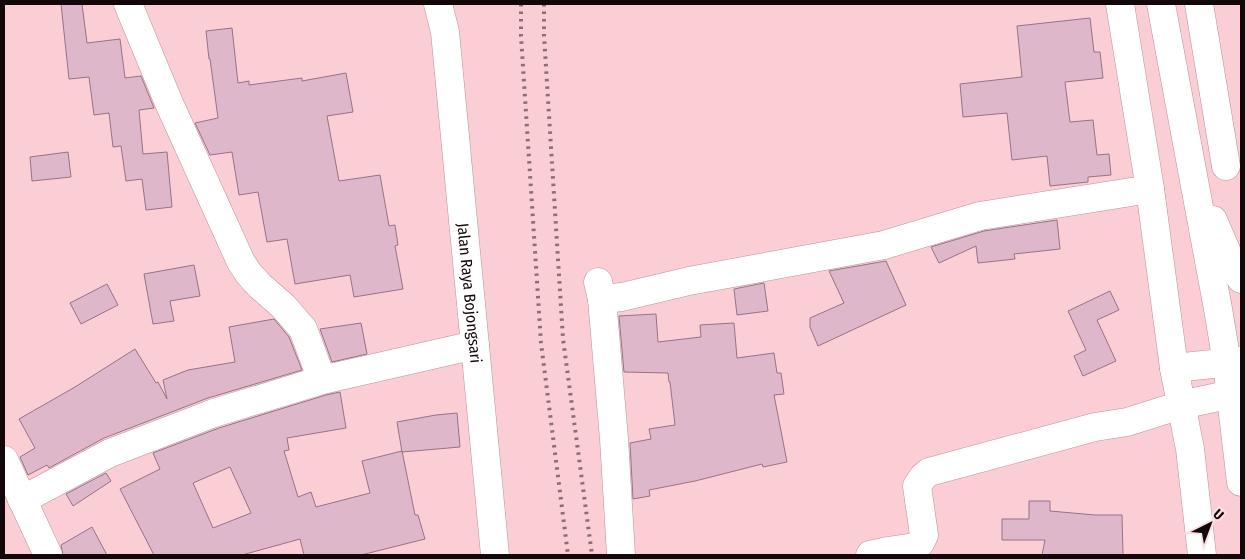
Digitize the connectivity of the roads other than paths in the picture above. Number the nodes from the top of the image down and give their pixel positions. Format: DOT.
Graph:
graph roads {
  1 [pos="128,4"];
  2 [pos="438,4"];
  3 [pos="452,4"];
  4 [pos="1120,4"];
  5 [pos="1161,4"];
  6 [pos="1199,4"];
  7 [pos="445,32"];
  8 [pos="1234,165"];
  9 [pos="1192,172"];
  10 [pos="1150,189"];
  11 [pos="1241,279"];
  12 [pos="475,345"];
  13 [pos="1234,362"];
  14 [pos="1174,368"];
  15 [pos="322,380"];
  16 [pos="1236,394"];
  17 [pos="1181,405"];
  18 [pos="4,460"];
  19 [pos="1241,482"];
  20 [pos="22,500"];
  21 [pos="48,555"];
  22 [pos="495,555"];
  23 [pos="620,555"];
  24 [pos="870,555"];
  25 [pos="1202,555"];
  1 -- 15 [label="main road"];
  2 -- 7 [label="main road, Jalan Raya Bojongsari"];
  3 -- 7 [label="main road, Jalan Raya Bojongsari"];
  4 -- 10 [label="main road"];
  5 -- 9 [label="main road"];
  6 -- 8 [label="main road"];
  7 -- 12 [label="main road, Jalan Raya Bojongsari"];
  8 -- 9 [label="main road"];
  9 -- 11 [label="main road"];
  9 -- 13 [label="main road"];
  10 -- 14 [label="main road"];
  10 -- 23 [label="main road"];
  12 -- 15 [label="main road"];
  12 -- 22 [label="main road, Jalan Raya Bojongsari"];
  13 -- 14 [label="main road"];
  13 -- 16 [label="main road"];
  14 -- 17 [label="main road"];
  15 -- 20 [label="main road"];
  16 -- 17 [label="main road"];
  16 -- 19 [label="main road"];
  17 -- 24 [label="main road"];
  17 -- 25 [label="main road"];
  18 -- 20 [label="main road"];
  20 -- 21 [label="main road"];
}
